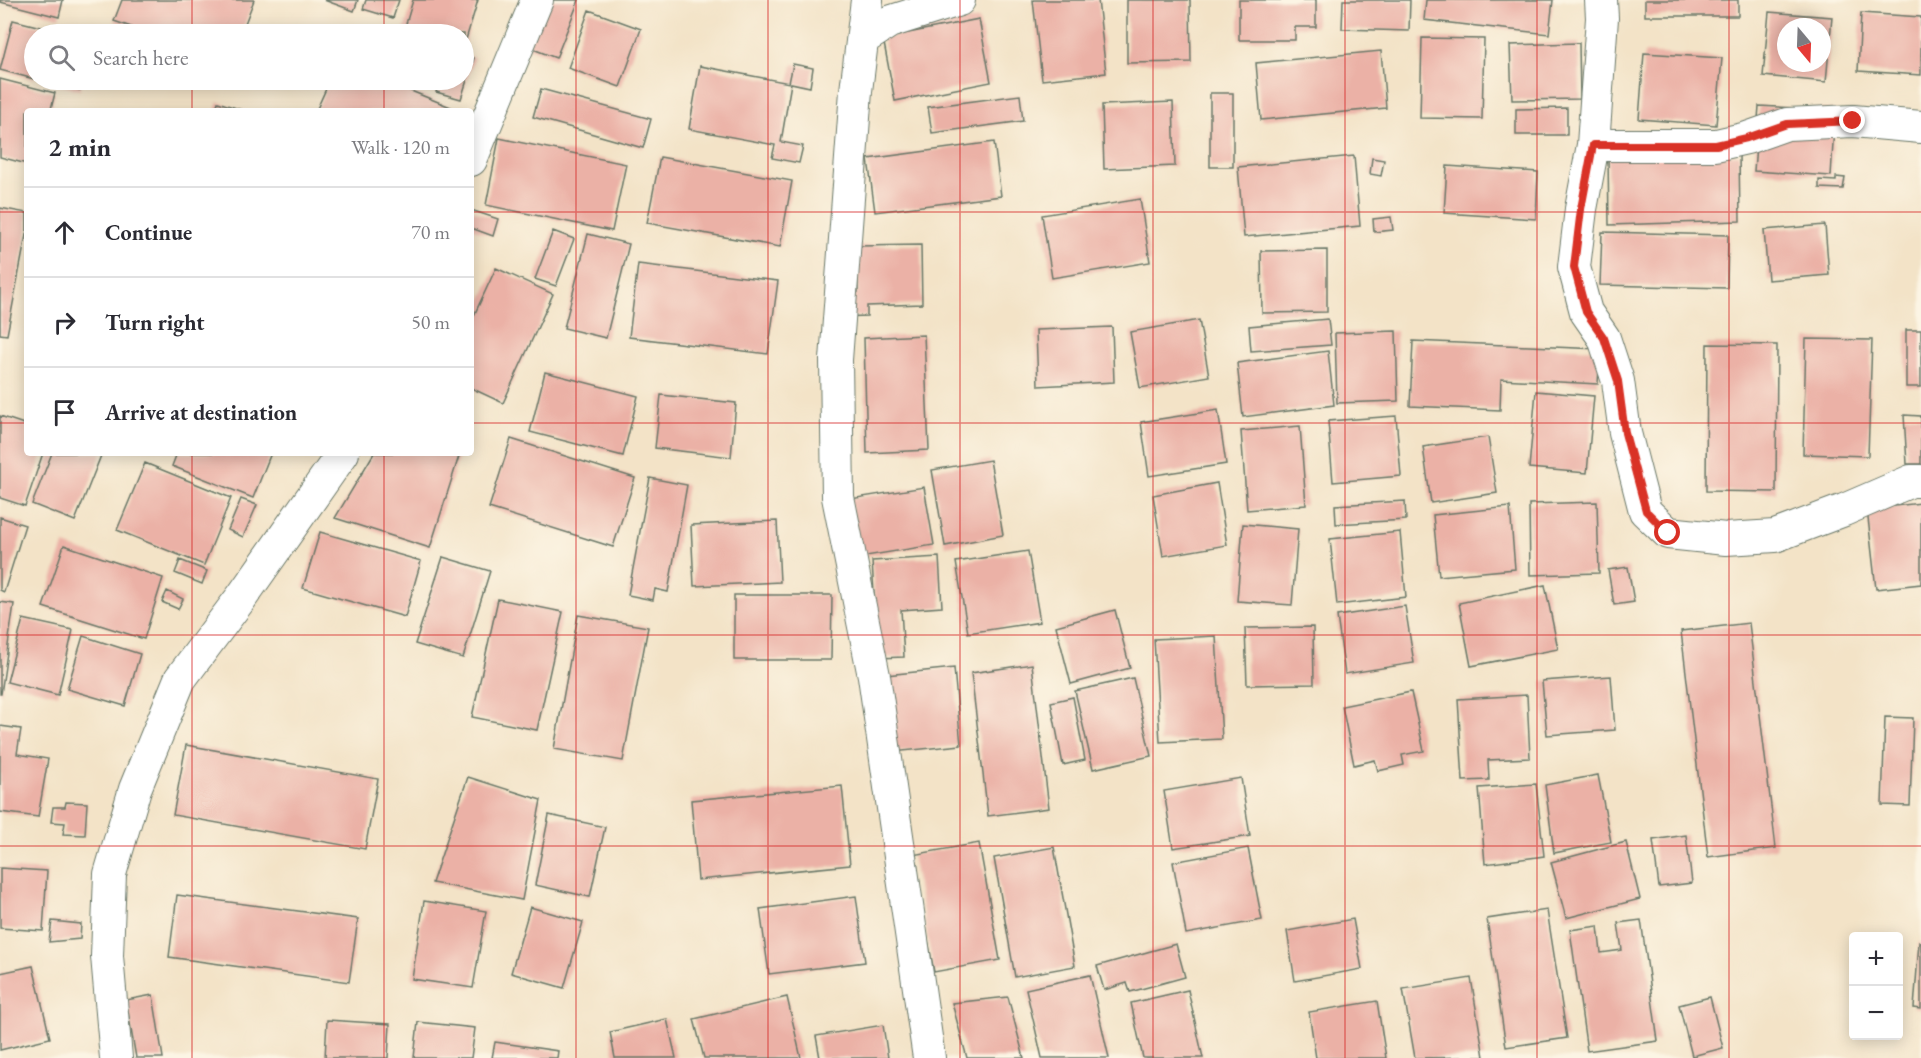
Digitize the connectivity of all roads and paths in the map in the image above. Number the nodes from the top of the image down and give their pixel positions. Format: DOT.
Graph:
graph roads {
  1 [pos="537,0"];
  2 [pos="867,0"];
  3 [pos="959,0"];
  4 [pos="1601,0"];
  5 [pos="863,39"];
  6 [pos="1921,127"];
  7 [pos="1593,145"];
  8 [pos="474,153"];
  9 [pos="341,456"];
  10 [pos="1921,481"];
  11 [pos="116,1058"];
  12 [pos="928,1058"];
  1 -- 8 [label="street"];
  2 -- 5 [label="street"];
  3 -- 5 [label="street"];
  4 -- 7 [label="street"];
  5 -- 12 [label="street"];
  6 -- 7 [label="street"];
  7 -- 10 [label="street"];
  9 -- 11 [label="street"];
}
